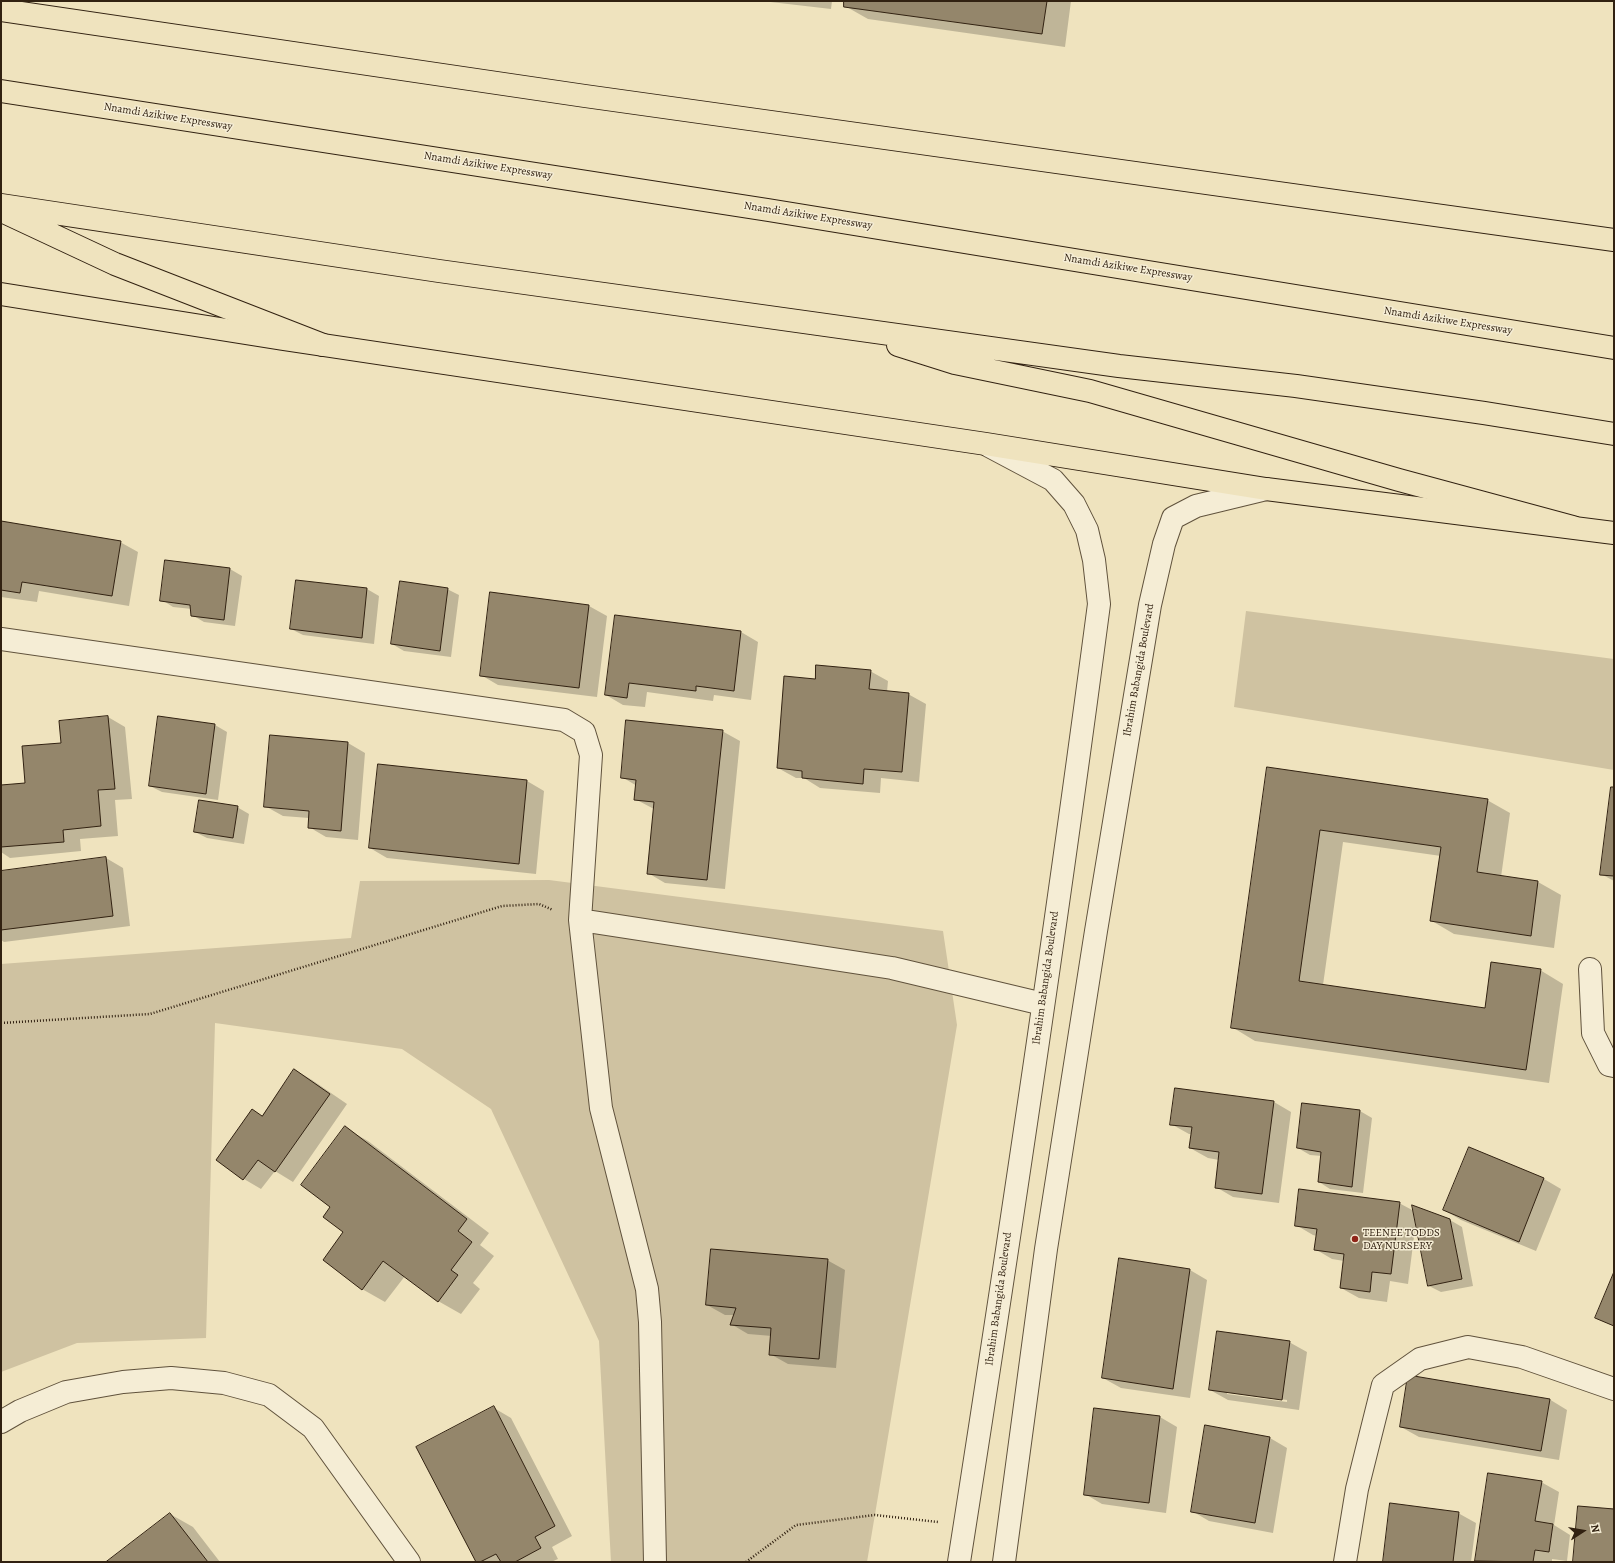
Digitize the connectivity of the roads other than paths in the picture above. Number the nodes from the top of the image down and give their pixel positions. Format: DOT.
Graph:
graph roads {
  1 [pos="1,10"];
  2 [pos="1,91"];
  3 [pos="1,205"];
  4 [pos="1,210"];
  5 [pos="1614,240"];
  6 [pos="1,294"];
  7 [pos="830,324"];
  8 [pos="323,345"];
  9 [pos="1614,348"];
  10 [pos="1614,434"];
  11 [pos="986,444"];
  12 [pos="1266,489"];
  13 [pos="1573,527"];
  14 [pos="1614,534"];
  15 [pos="1,639"];
  16 [pos="580,920"];
  17 [pos="1590,969"];
  18 [pos="1043,1004"];
  19 [pos="1614,1066"];
  20 [pos="1614,1389"];
  21 [pos="1,1422"];
  22 [pos="409,1562"];
  23 [pos="655,1562"];
  24 [pos="959,1562"];
  25 [pos="1004,1562"];
  26 [pos="1345,1562"];
  1 -- 5 [label="highway"];
  2 -- 9 [label="highway, Nnamdi Azikiwe Expressway"];
  3 -- 7 [label="highway"];
  4 -- 8 [label="highway"];
  6 -- 8 [label="highway"];
  7 -- 10 [label="highway"];
  7 -- 13 [label="highway"];
  8 -- 11 [label="highway"];
  11 -- 12 [label="highway"];
  11 -- 18 [label="street, Ibrahim Babangida Boulevard"];
  12 -- 13 [label="highway"];
  12 -- 25 [label="street, Ibrahim Babangida Boulevard"];
  13 -- 14 [label="highway"];
  15 -- 16 [label="street"];
  16 -- 18 [label="street"];
  16 -- 23 [label="street"];
  17 -- 19 [label="street"];
  18 -- 24 [label="street, Ibrahim Babangida Boulevard"];
  20 -- 26 [label="street"];
  21 -- 22 [label="street"];
}
